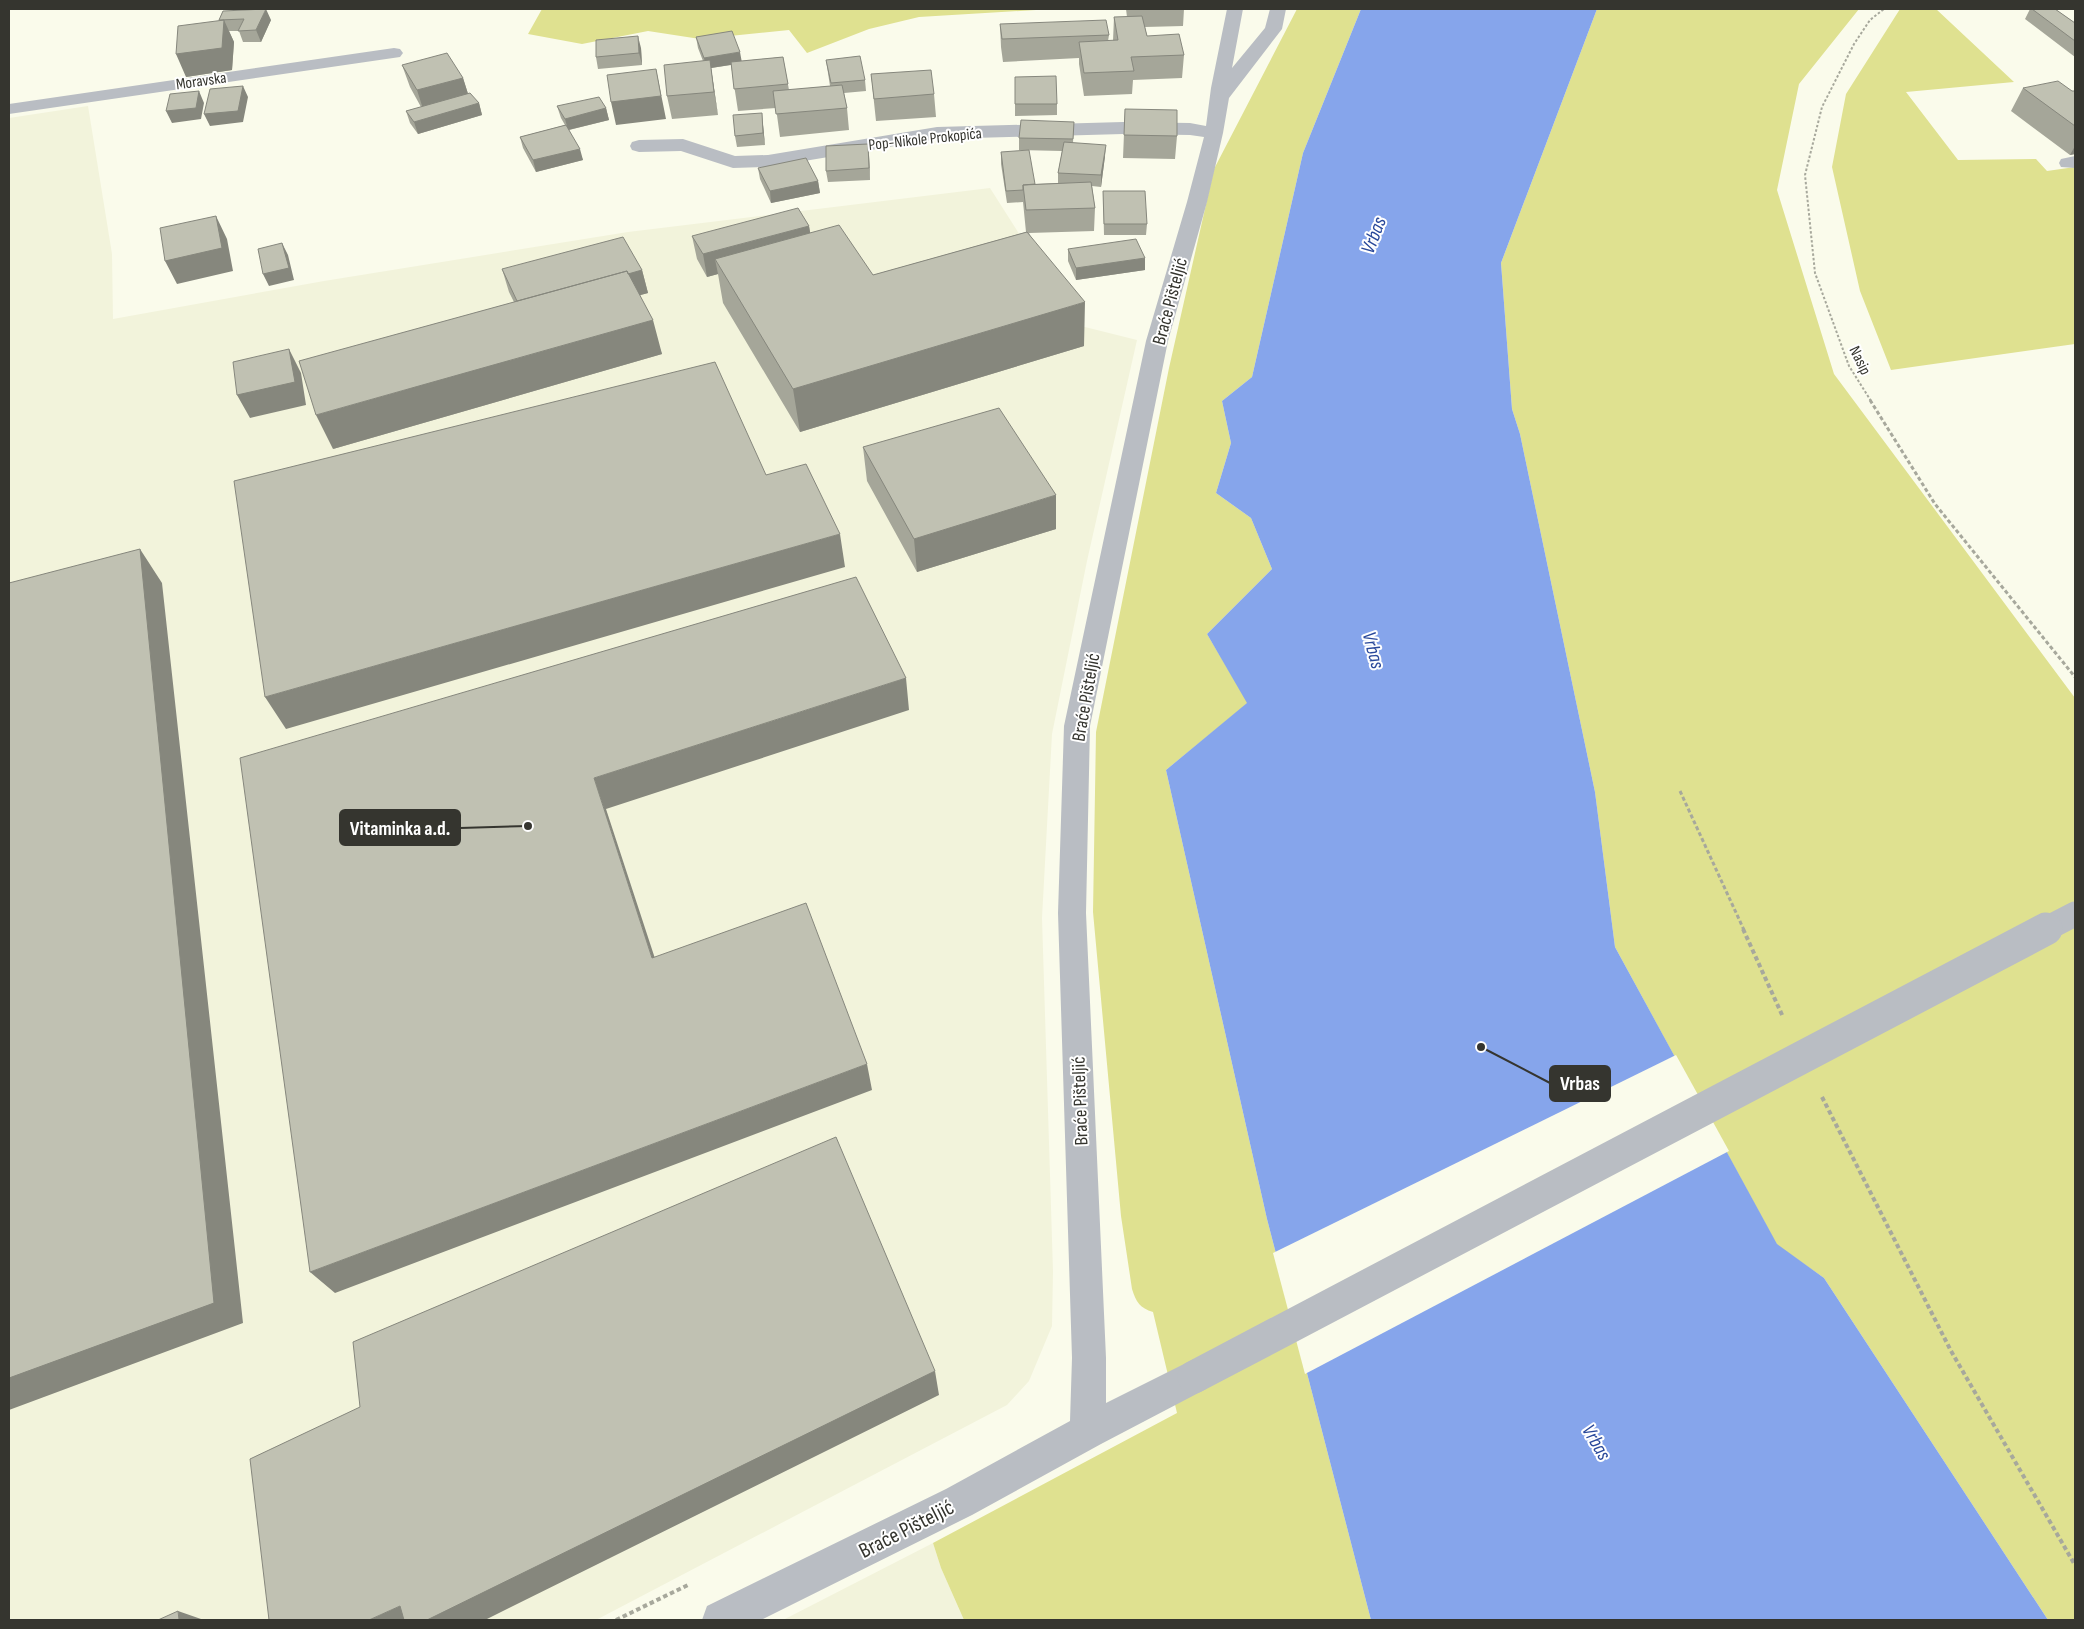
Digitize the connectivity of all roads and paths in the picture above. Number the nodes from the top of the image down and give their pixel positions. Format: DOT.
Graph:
graph roads {
  1 [pos="1235,9"];
  2 [pos="1278,9"];
  3 [pos="1884,9"];
  4 [pos="394,53"];
  5 [pos="1220,97"];
  6 [pos="9,109"];
  7 [pos="1214,132"];
  8 [pos="639,146"];
  9 [pos="2075,677"];
  10 [pos="1680,791"];
  11 [pos="2075,914"];
  12 [pos="1786,1024"];
  13 [pos="1820,1095"];
  14 [pos="1088,1431"];
  15 [pos="2075,1564"];
  16 [pos="721,1620"];
  1 -- 5 [label="street, Braće Pišteljić"];
  2 -- 5 [label="street"];
  3 -- 9 [label="path, Nasip"];
  4 -- 6 [label="street, Moravska"];
  5 -- 7 [label="street, Braće Pišteljić"];
  7 -- 8 [label="street, Pop-Nikole Prokopića"];
  7 -- 14 [label="street, Braće Pišteljić"];
  10 -- 12 [label="path"];
  11 -- 14 [label="street, Braće Pišteljić, bridge"];
  13 -- 15 [label="path"];
  14 -- 16 [label="street, Braće Pišteljić"];
}
